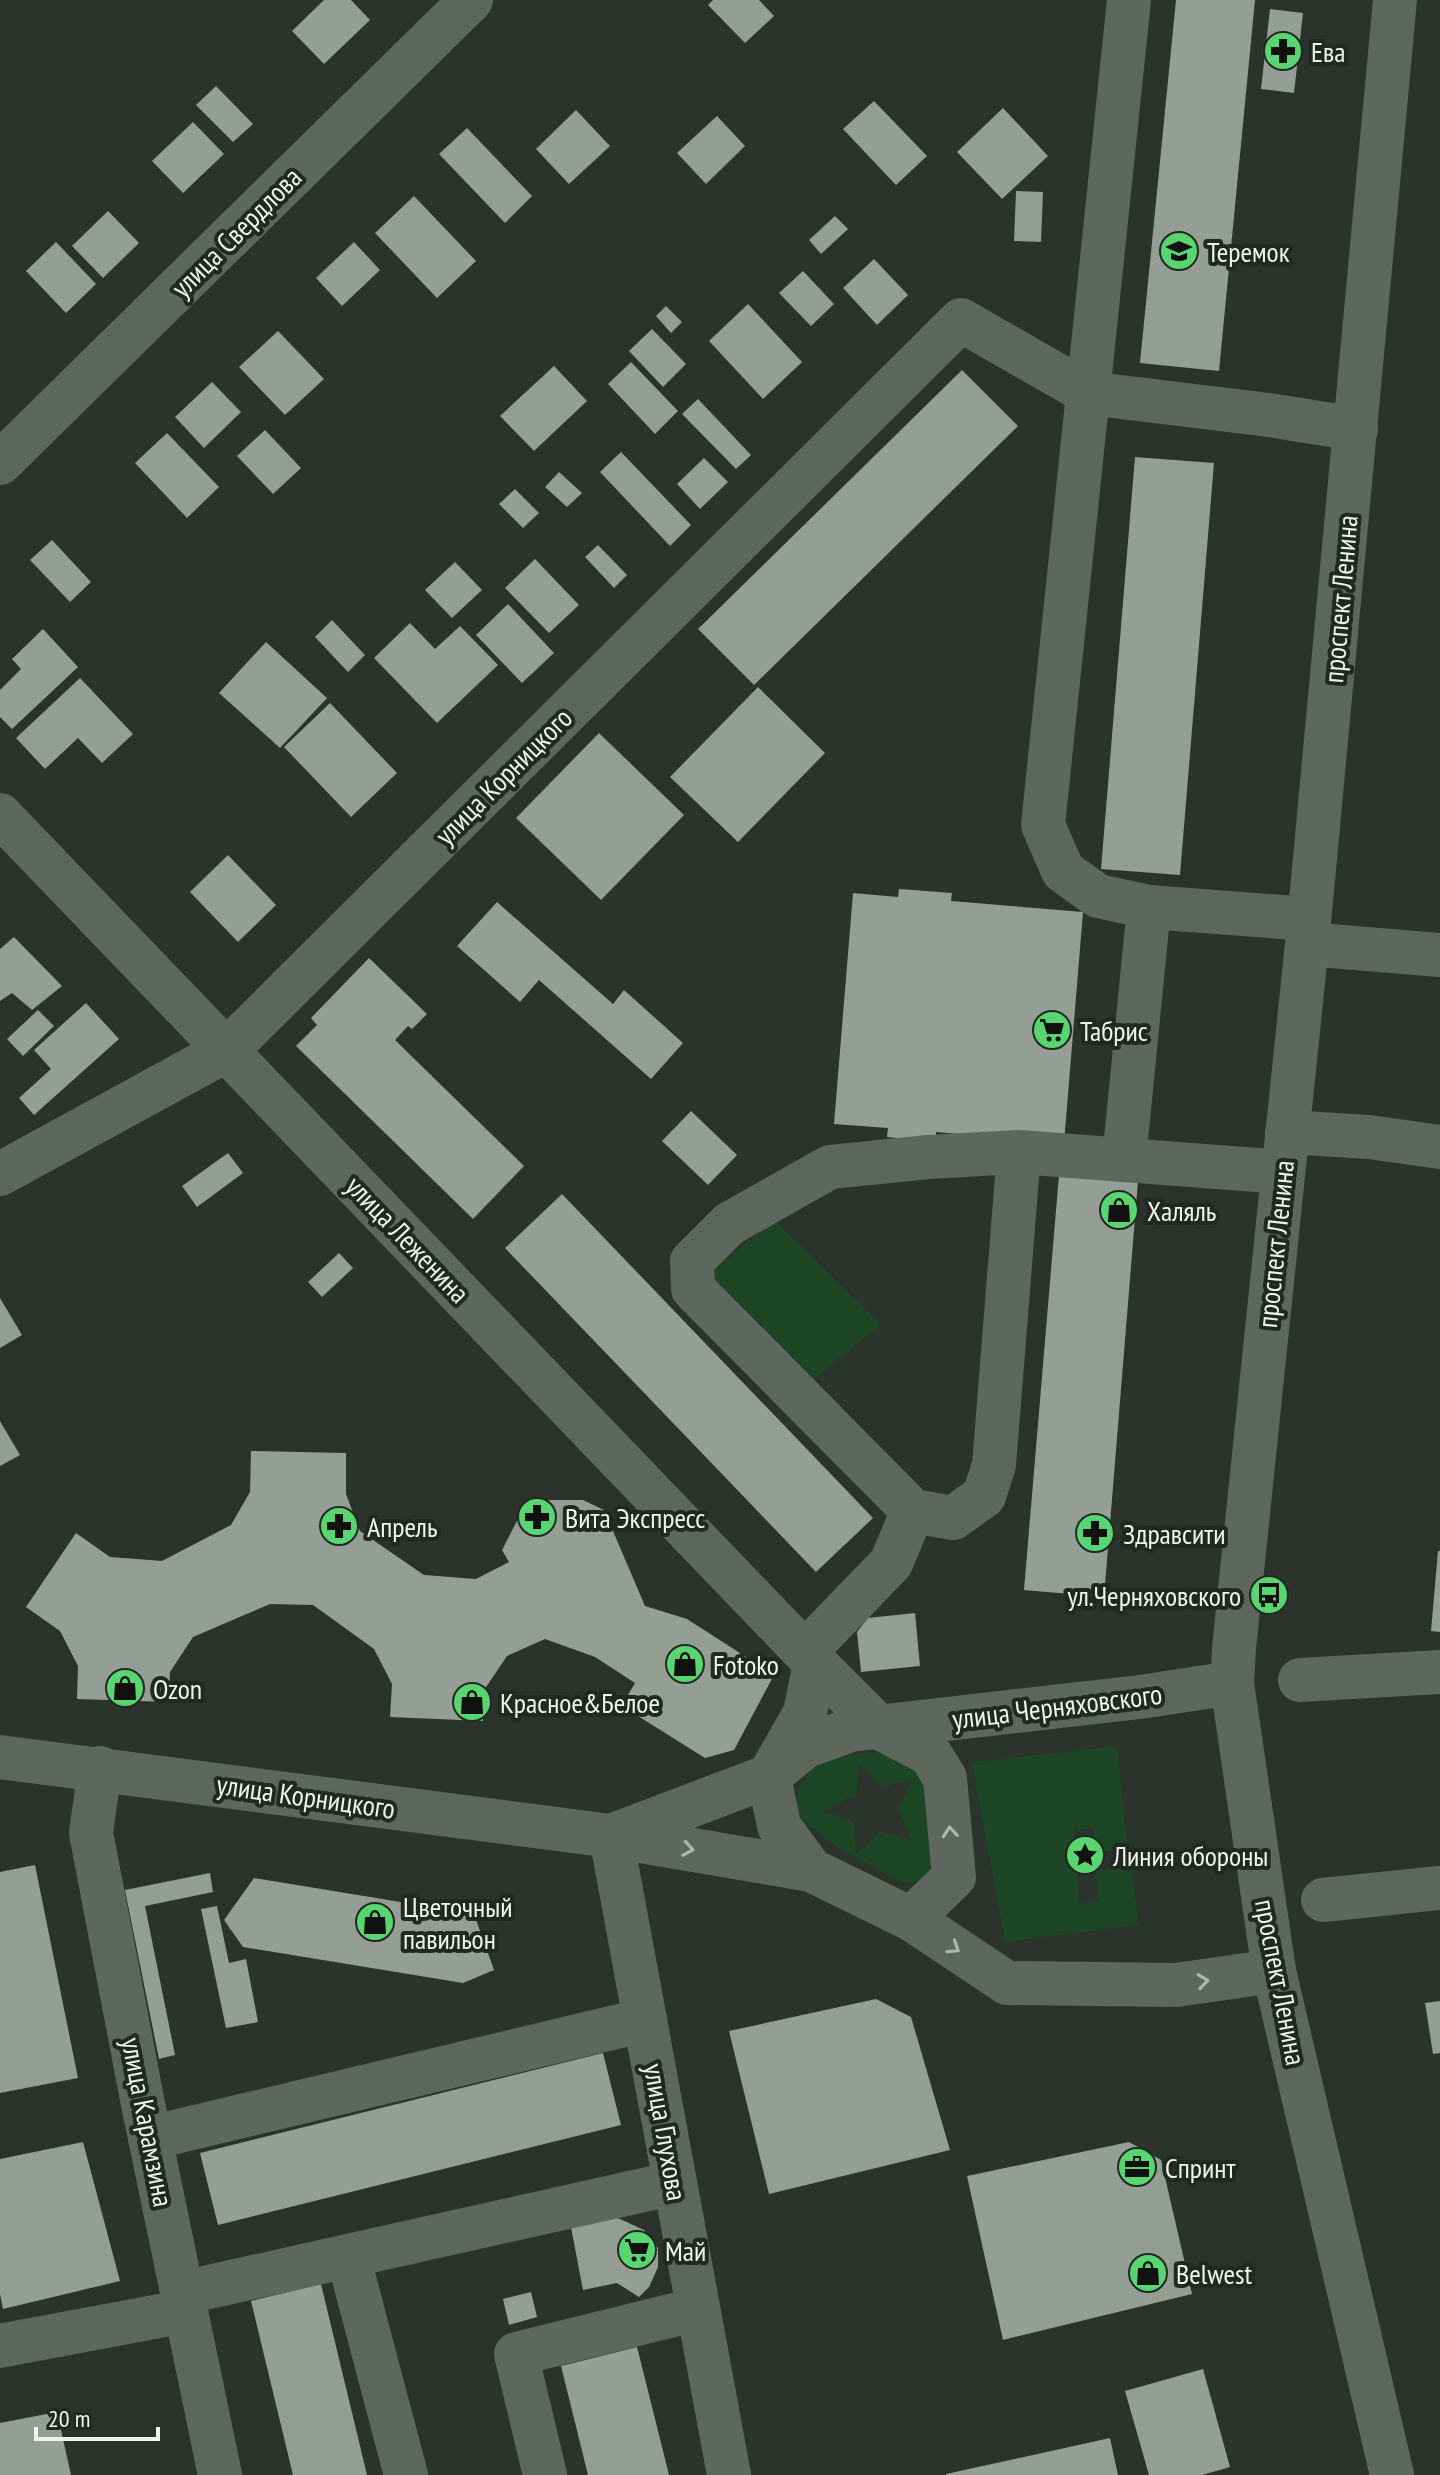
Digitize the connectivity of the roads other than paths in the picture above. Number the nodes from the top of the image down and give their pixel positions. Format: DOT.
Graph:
graph roads {
  1 [pos="471,0"];
  2 [pos="1129,0"];
  3 [pos="1395,0"];
  4 [pos="1088,393"];
  5 [pos="1356,429"];
  6 [pos="0,463"];
  7 [pos="0,815"];
  8 [pos="1149,907"];
  9 [pos="1308,932"];
  10 [pos="1440,955"];
  11 [pos="227,1050"];
  12 [pos="1440,1147"];
  13 [pos="1019,1152"];
  14 [pos="1285,1152"];
  15 [pos="1124,1160"];
  16 [pos="0,1174"];
  17 [pos="913,1511"];
  18 [pos="810,1657"];
  19 [pos="1440,1672"];
  20 [pos="1300,1680"];
  21 [pos="1232,1683"];
  22 [pos="880,1728"];
  23 [pos="0,1757"];
  24 [pos="100,1768"];
  25 [pos="769,1776"];
  26 [pos="611,1836"];
  27 [pos="811,1870"];
  28 [pos="1440,1888"];
  29 [pos="1323,1900"];
  30 [pos="911,1919"];
  31 [pos="1274,1971"];
  32 [pos="645,2020"];
  33 [pos="150,2138"];
  34 [pos="675,2183"];
  35 [pos="348,2256"];
  36 [pos="184,2302"];
  37 [pos="698,2309"];
  38 [pos="0,2346"];
  39 [pos="220,2475"];
  40 [pos="406,2475"];
  41 [pos="545,2475"];
  42 [pos="729,2475"];
  43 [pos="1392,2475"];
  1 -- 6 [label="street, улица Свердлова"];
  2 -- 4 [label="street"];
  3 -- 5 [label="street, проспект Ленина"];
  4 -- 5 [label="street"];
  4 -- 8 [label="street"];
  4 -- 11 [label="street, улица Корницкого"];
  5 -- 9 [label="street, проспект Ленина"];
  7 -- 11 [label="street, улица Леженина"];
  8 -- 9 [label="street"];
  8 -- 15 [label="street"];
  9 -- 10 [label="street"];
  9 -- 14 [label="street, проспект Ленина"];
  11 -- 16 [label="street, улица Корницкого"];
  11 -- 18 [label="street, улица Леженина"];
  12 -- 14 [label="street"];
  13 -- 15 [label="street"];
  13 -- 17 [label="street"];
  13 -- 17 [label="street"];
  14 -- 15 [label="street"];
  14 -- 21 [label="street, проспект Ленина"];
  17 -- 18 [label="street"];
  18 -- 22 [label="street, улица Леженина"];
  18 -- 25 [label="street"];
  19 -- 20 [label="street"];
  21 -- 22 [label="street, улица Черняховского"];
  21 -- 31 [label="street, проспект Ленина"];
  22 -- 25 [label="street, улица Черняховского"];
  30 -- 22 [label="street, улица Черняховского, one-way"];
  23 -- 24 [label="street, улица Корницкого"];
  24 -- 26 [label="street, улица Корницкого"];
  24 -- 33 [label="street, улица Карамзина"];
  25 -- 26 [label="street, улица Черняховского"];
  25 -- 27 [label="street"];
  26 -- 27 [label="street, one-way"];
  26 -- 32 [label="street, улица Глухова"];
  27 -- 30 [label="street"];
  28 -- 29 [label="street"];
  30 -- 31 [label="street, one-way"];
  31 -- 43 [label="street, проспект Ленина"];
  32 -- 33 [label="street"];
  32 -- 34 [label="street, улица Глухова"];
  33 -- 36 [label="street, улица Карамзина"];
  34 -- 35 [label="street"];
  34 -- 37 [label="street, улица Глухова"];
  35 -- 36 [label="street"];
  35 -- 40 [label="street"];
  36 -- 38 [label="street"];
  36 -- 39 [label="street, улица Карамзина"];
  37 -- 41 [label="street"];
  37 -- 42 [label="street, улица Глухова"];
}
